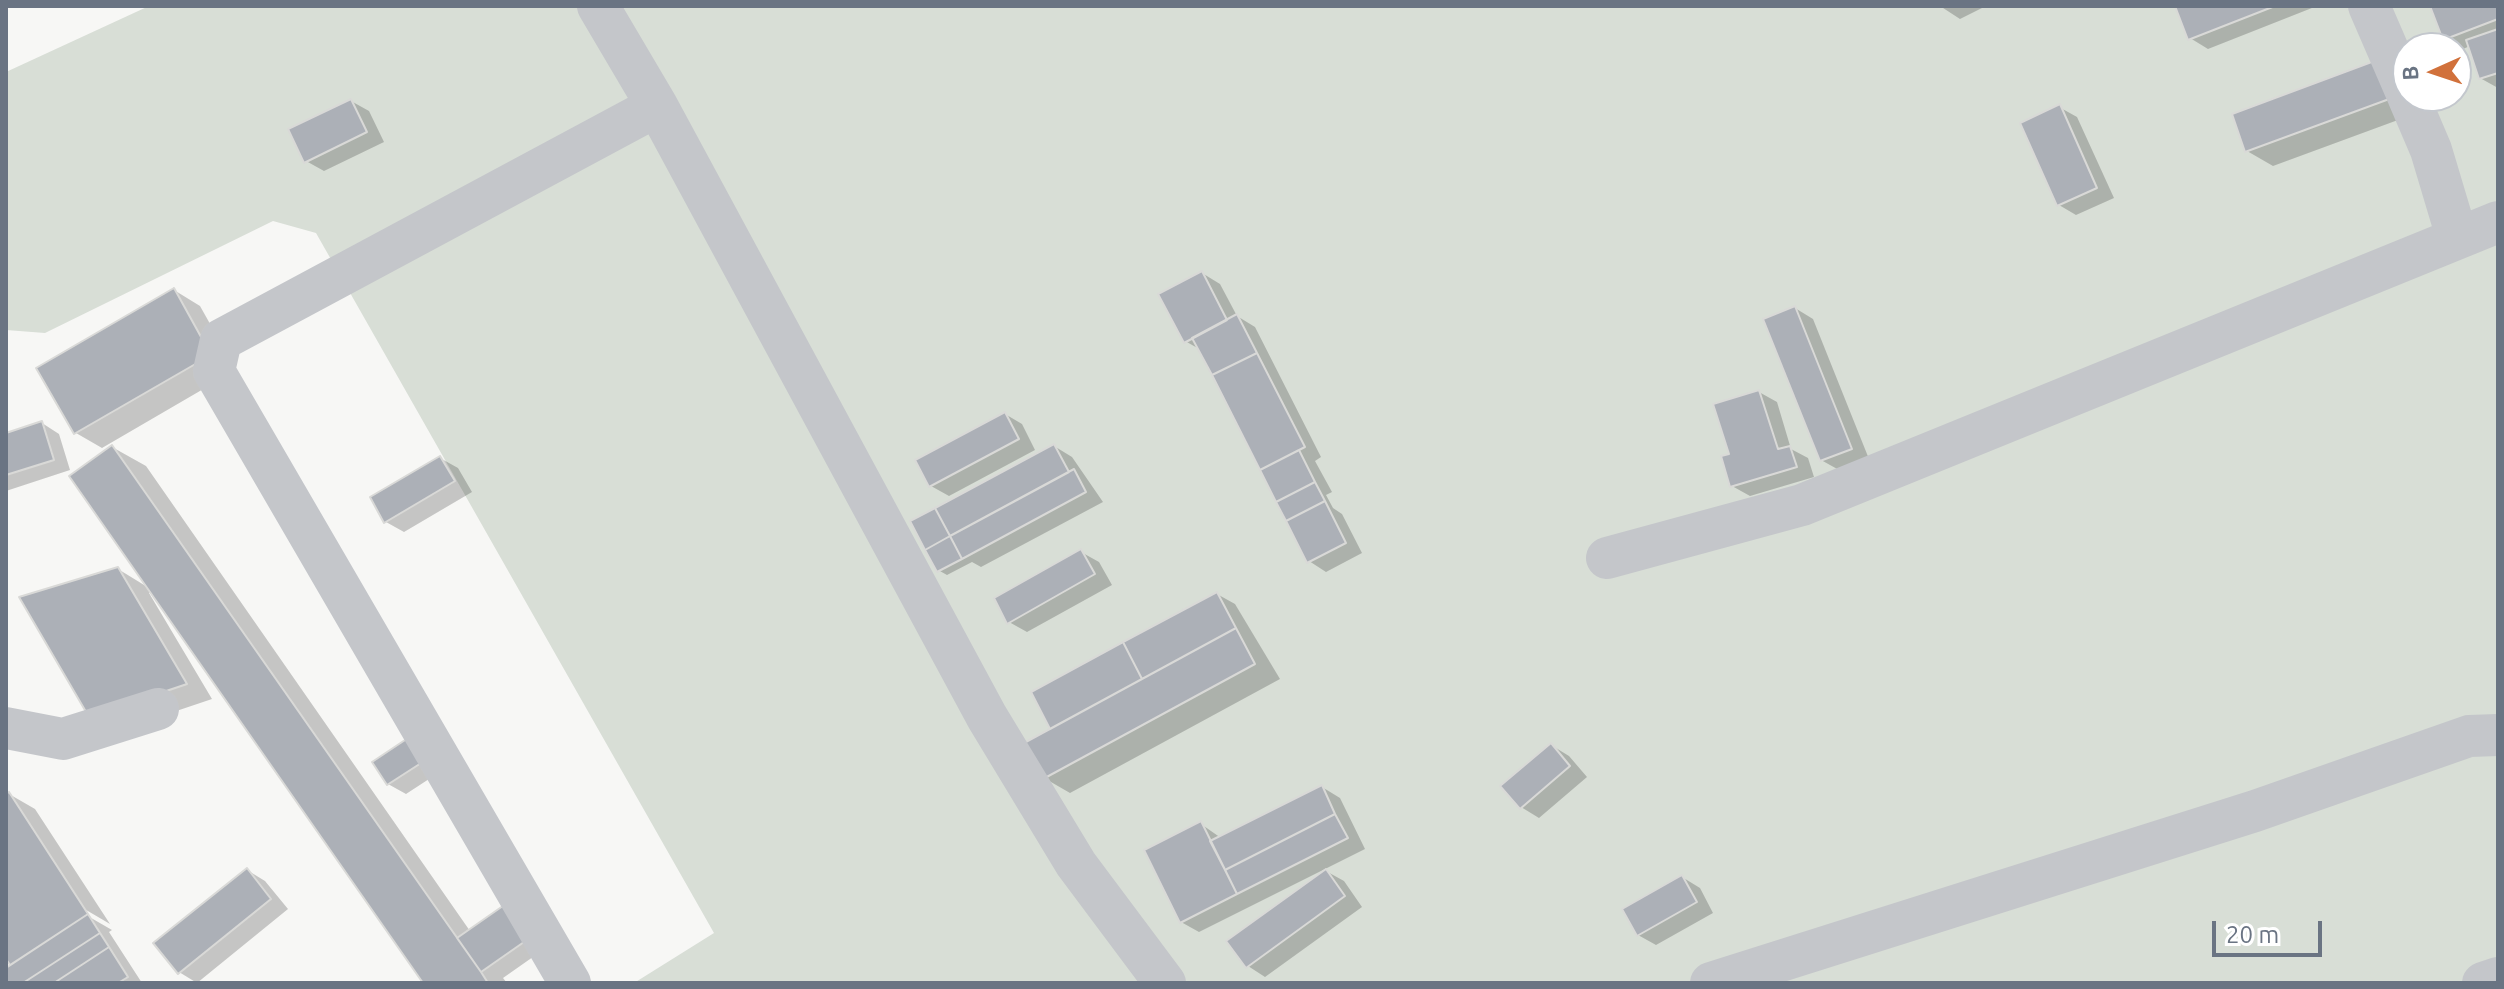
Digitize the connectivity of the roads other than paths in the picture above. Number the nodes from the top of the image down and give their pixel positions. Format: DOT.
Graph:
graph roads {
  1 [pos="598,6"];
  2 [pos="2369,6"];
  3 [pos="2392,59"];
  4 [pos="657,106"];
  5 [pos="2415,112"];
  6 [pos="2498,222"];
  7 [pos="2457,237"];
  8 [pos="1607,558"];
  9 [pos="158,709"];
  10 [pos="6,728"];
  11 [pos="2498,735"];
  12 [pos="1729,978"];
  13 [pos="2498,978"];
  14 [pos="570,983"];
  15 [pos="1165,983"];
  16 [pos="2483,983"];
  1 -- 4 [label="street"];
  2 -- 3 [label="street"];
  4 -- 14 [label="street"];
  4 -- 15 [label="street"];
  5 -- 7 [label="street"];
  6 -- 7 [label="street"];
  7 -- 8 [label="street"];
  9 -- 10 [label="street"];
  11 -- 12 [label="street"];
  13 -- 16 [label="street"];
}
